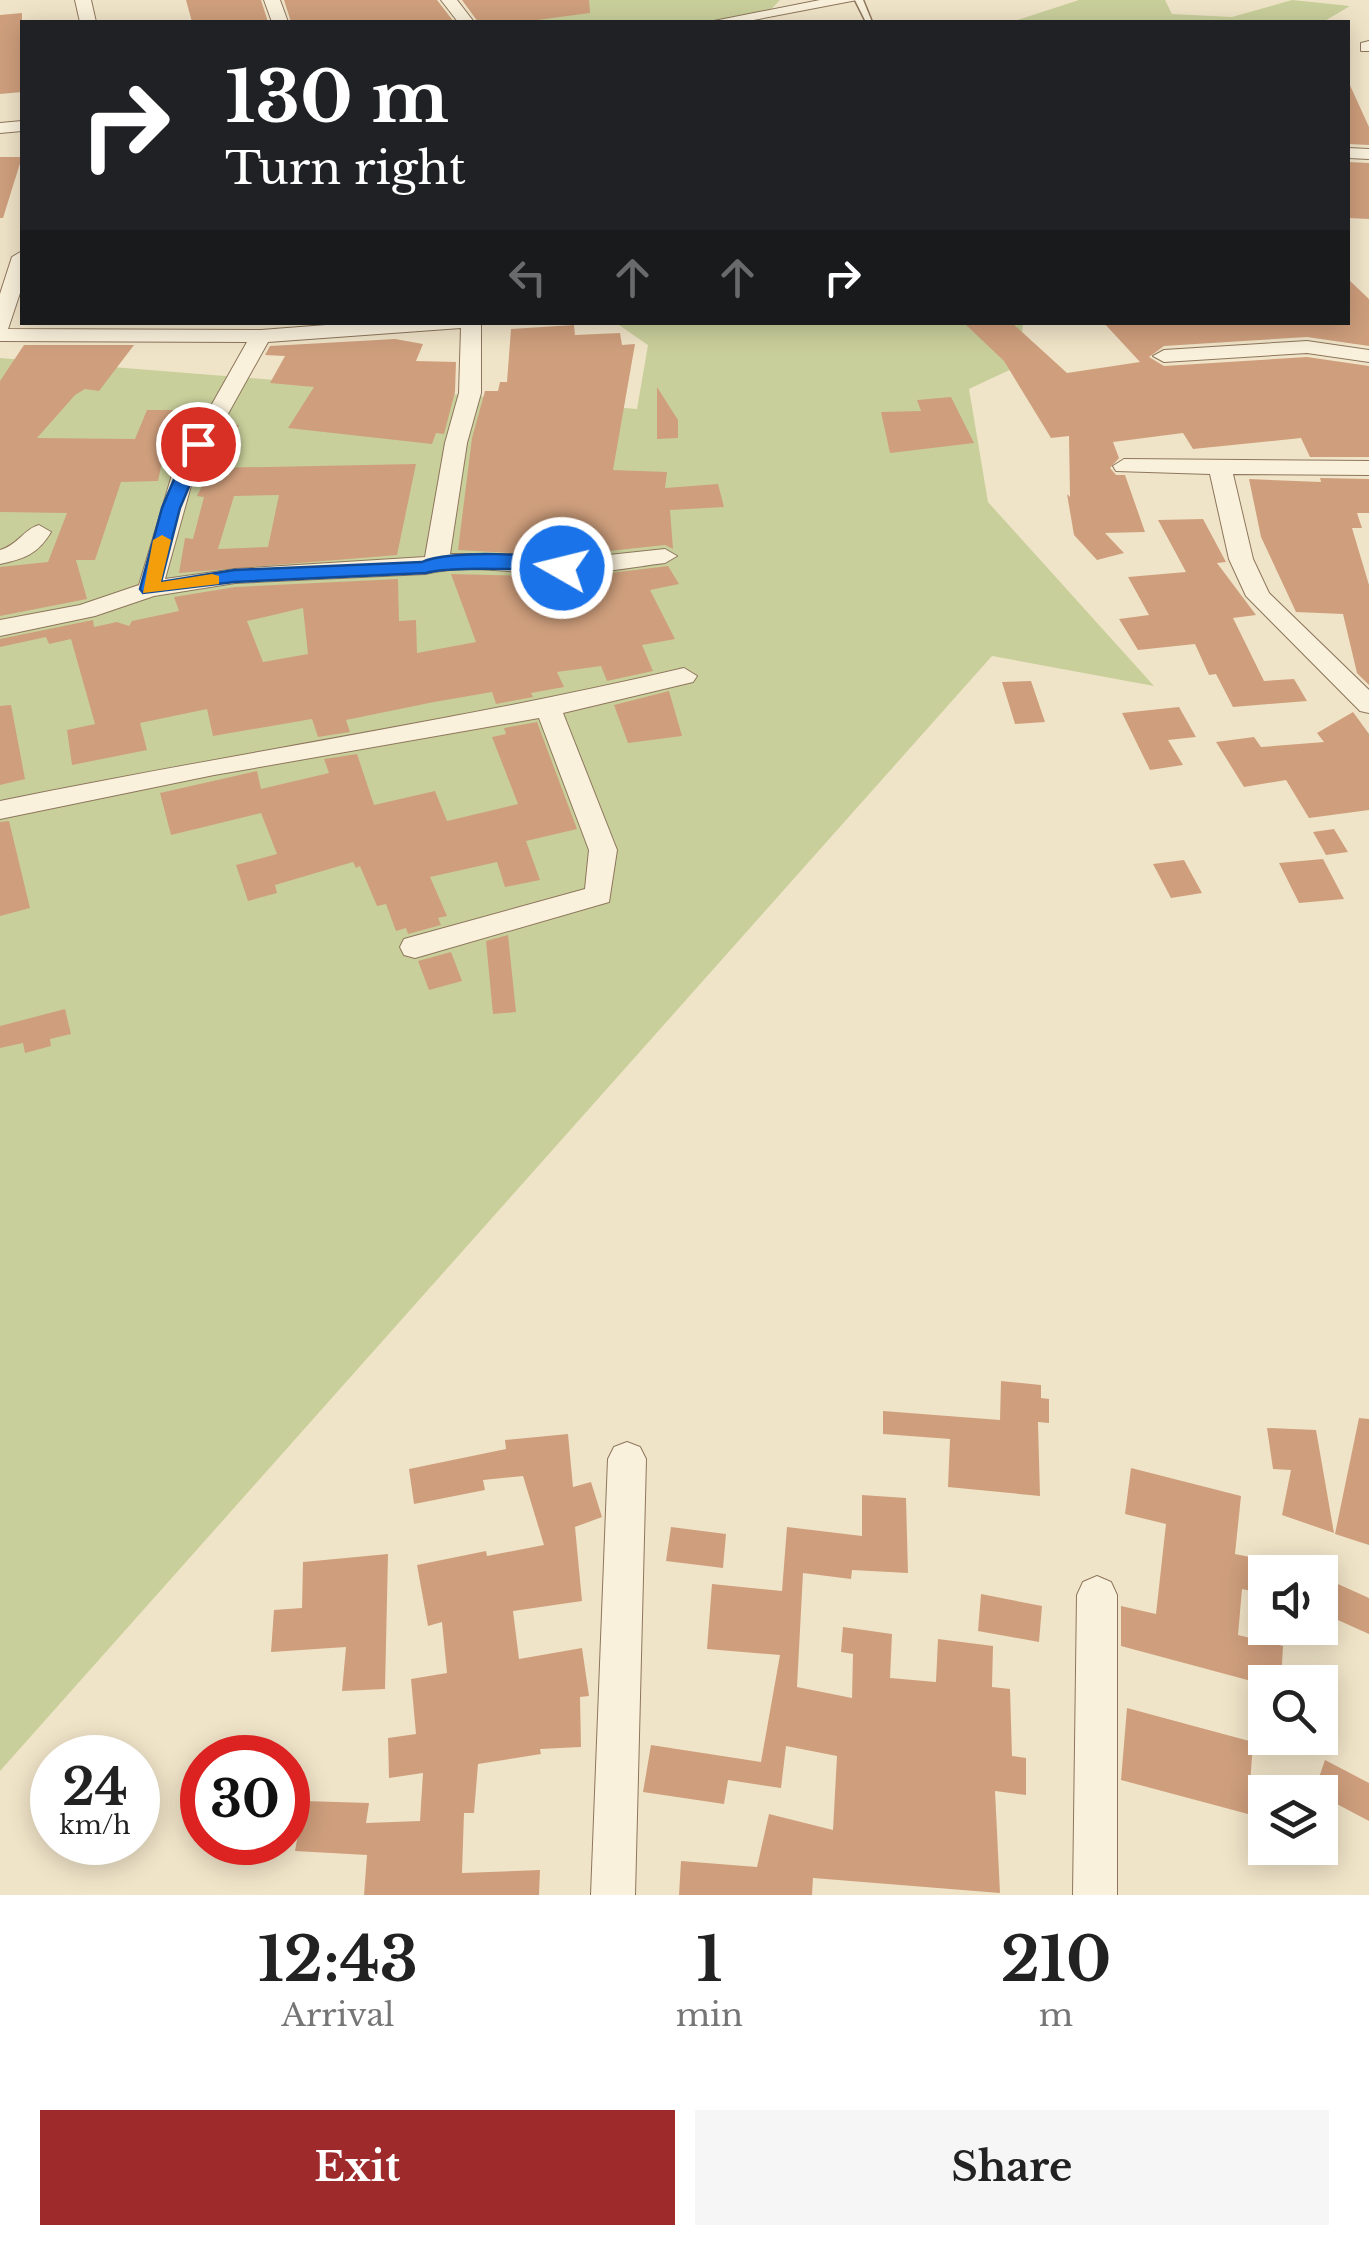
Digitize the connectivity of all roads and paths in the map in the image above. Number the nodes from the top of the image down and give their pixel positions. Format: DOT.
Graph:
graph roads {
  1 [pos="849,0"];
  2 [pos="729,20"];
  3 [pos="20,263"];
  4 [pos="419,325"];
  5 [pos="471,325"];
  6 [pos="0,326"];
  7 [pos="230,329"];
  8 [pos="0,335"];
  9 [pos="261,336"];
  10 [pos="1164,356"];
  11 [pos="1369,356"];
  12 [pos="1124,466"];
  13 [pos="1220,467"];
  14 [pos="1369,468"];
  15 [pos="39,532"];
  16 [pos="665,556"];
  17 [pos="0,557"];
  18 [pos="437,561"];
  19 [pos="150,589"];
  20 [pos="0,628"];
  21 [pos="684,676"];
  22 [pos="1369,705"];
  23 [pos="548,708"];
  24 [pos="0,810"];
  25 [pos="415,947"];
  26 [pos="627,1459"];
  27 [pos="1097,1595"];
  28 [pos="614,1895"];
  29 [pos="1094,1895"];
  1 -- 2 [label="street"];
  3 -- 6 [label="street"];
  4 -- 9 [label="street"];
  5 -- 18 [label="street"];
  7 -- 8 [label="street"];
  7 -- 9 [label="street"];
  9 -- 19 [label="street"];
  10 -- 11 [label="street"];
  12 -- 13 [label="street"];
  13 -- 14 [label="street"];
  13 -- 22 [label="street"];
  15 -- 17 [label="street"];
  16 -- 18 [label="street"];
  18 -- 19 [label="street"];
  19 -- 20 [label="street"];
  21 -- 23 [label="street"];
  23 -- 24 [label="street"];
  23 -- 25 [label="street"];
  26 -- 28 [label="street"];
  27 -- 29 [label="street"];
}
